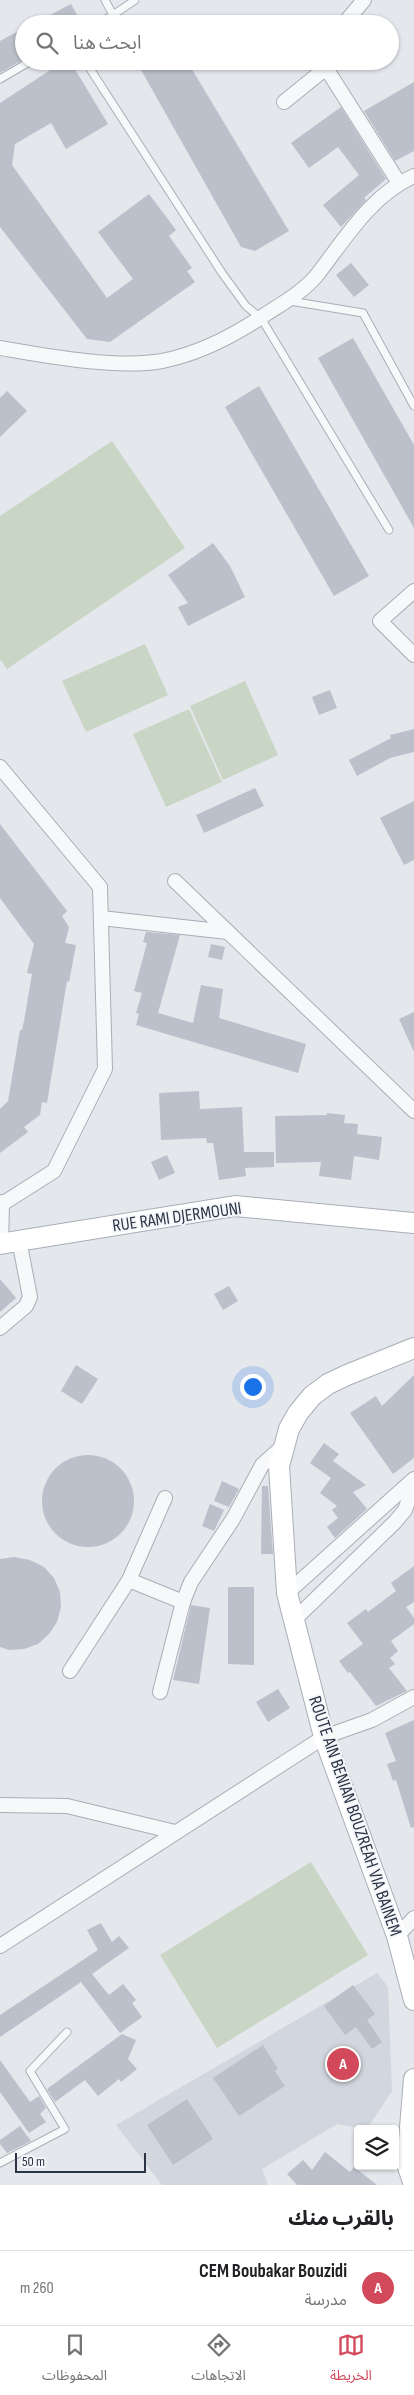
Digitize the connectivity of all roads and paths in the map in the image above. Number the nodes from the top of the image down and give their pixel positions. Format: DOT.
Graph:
graph roads {
  1 [pos="105,0"];
  2 [pos="136,0"];
  3 [pos="364,0"];
  4 [pos="113,14"];
  5 [pos="351,15"];
  6 [pos="16,70"];
  7 [pos="91,70"];
  8 [pos="324,70"];
  9 [pos="327,70"];
  10 [pos="0,79"];
  11 [pos="284,102"];
  12 [pos="414,176"];
  13 [pos="398,183"];
  14 [pos="287,300"];
  15 [pos="261,318"];
  16 [pos="0,348"];
  17 [pos="414,406"];
  18 [pos="389,530"];
  19 [pos="414,591"];
  20 [pos="414,654"];
  21 [pos="0,767"];
  22 [pos="175,881"];
  23 [pos="101,918"];
  24 [pos="228,932"];
  25 [pos="414,1110"];
  26 [pos="1,1203"];
  27 [pos="414,1222"];
  28 [pos="7,1243"];
  29 [pos="0,1328"];
  30 [pos="414,1348"];
  31 [pos="282,1447"];
  32 [pos="414,1479"];
  33 [pos="414,1484"];
  34 [pos="165,1498"];
  35 [pos="129,1580"];
  36 [pos="287,1592"];
  37 [pos="183,1602"];
  38 [pos="294,1620"];
  39 [pos="70,1671"];
  40 [pos="160,1692"];
  41 [pos="414,1697"];
  42 [pos="324,1737"];
  43 [pos="0,1805"];
  44 [pos="175,1832"];
  45 [pos="414,1918"];
  46 [pos="397,1936"];
  47 [pos="0,1946"];
  48 [pos="414,2000"];
  49 [pos="66,2032"];
  50 [pos="414,2080"];
  51 [pos="0,2163"];
  52 [pos="414,2185"];
  1 -- 4 [label="lane"];
  2 -- 4 [label="lane"];
  3 -- 5 [label="street"];
  6 -- 10 [label="lane"];
  7 -- 15 [label="lane"];
  8 -- 11 [label="street"];
  9 -- 13 [label="street"];
  12 -- 13 [label="street"];
  13 -- 14 [label="street"];
  14 -- 15 [label="street"];
  14 -- 17 [label="lane"];
  15 -- 16 [label="street"];
  15 -- 18 [label="lane"];
  19 -- 20 [label="street"];
  21 -- 23 [label="street"];
  22 -- 24 [label="street"];
  23 -- 24 [label="street"];
  23 -- 26 [label="street"];
  24 -- 25 [label="street"];
  26 -- 28 [label="street"];
  27 -- 28 [label="main road, RUE RAMI DJERMOUNI"];
  28 -- 29 [label="street"];
  30 -- 31 [label="main road, ROUTE AIN BENIAN BOUZREAH VIA BAINEM"];
  31 -- 36 [label="main road, ROUTE AIN BENIAN BOUZREAH VIA BAINEM"];
  31 -- 37 [label="street"];
  32 -- 36 [label="street"];
  33 -- 38 [label="street"];
  34 -- 35 [label="street"];
  35 -- 37 [label="street"];
  35 -- 39 [label="street"];
  36 -- 38 [label="main road, ROUTE AIN BENIAN BOUZREAH VIA BAINEM"];
  37 -- 40 [label="street"];
  38 -- 42 [label="main road, ROUTE AIN BENIAN BOUZREAH VIA BAINEM"];
  41 -- 42 [label="street"];
  42 -- 44 [label="street"];
  42 -- 46 [label="main road, ROUTE AIN BENIAN BOUZREAH VIA BAINEM"];
  43 -- 44 [label="street"];
  44 -- 47 [label="street"];
  45 -- 46 [label="street"];
  46 -- 48 [label="main road, ROUTE AIN BENIAN BOUZREAH VIA BAINEM"];
  49 -- 51 [label="lane"];
  50 -- 52 [label="main road"];
}
